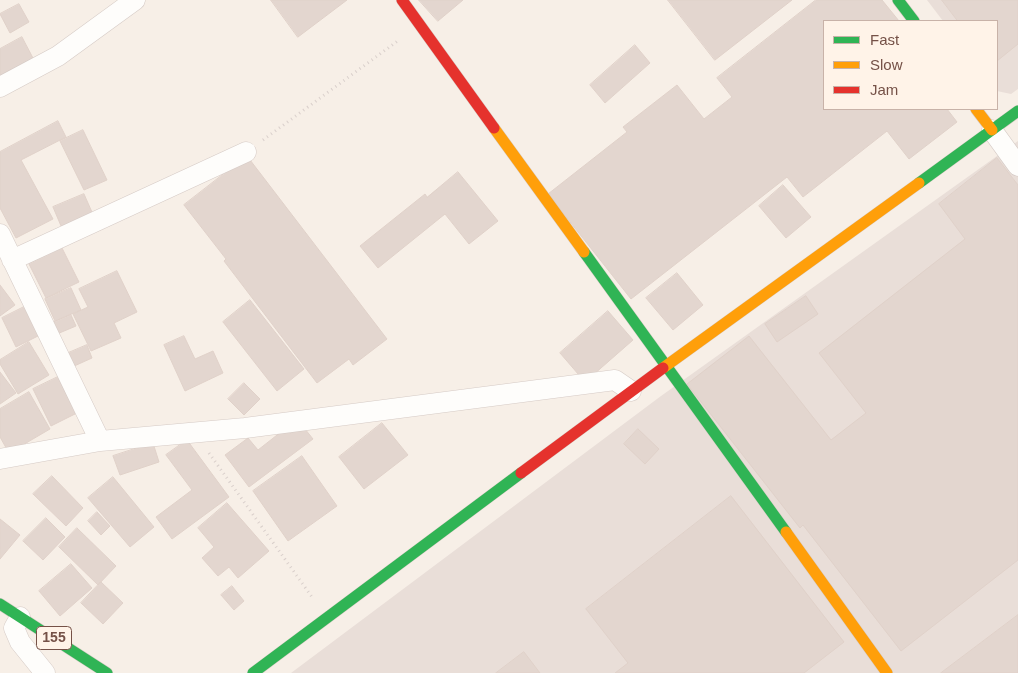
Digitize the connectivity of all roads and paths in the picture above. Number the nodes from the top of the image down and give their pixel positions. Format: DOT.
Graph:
graph roads {
  1 [pos="135,0"];
  2 [pos="402,0"];
  3 [pos="898,0"];
  4 [pos="913,20"];
  5 [pos="420,25"];
  6 [pos="0,87"];
  7 [pos="977,110"];
  8 [pos="1018,112"];
  9 [pos="992,130"];
  10 [pos="246,152"];
  11 [pos="1018,166"];
  12 [pos="0,234"];
  13 [pos="12,260"];
  14 [pos="666,366"];
  15 [pos="631,391"];
  16 [pos="195,433"];
  17 [pos="100,441"];
  18 [pos="0,459"];
  19 [pos="0,604"];
  20 [pos="20,617"];
  21 [pos="326,618"];
  22 [pos="45,673"];
  23 [pos="107,673"];
  24 [pos="253,673"];
  25 [pos="887,673"];
  1 -- 6 [label="street"];
  2 -- 5 [label="main road"];
  3 -- 4 [label="main road"];
  5 -- 10 [label="path"];
  5 -- 14 [label="main road"];
  7 -- 9 [label="main road"];
  8 -- 9 [label="main road"];
  9 -- 11 [label="street"];
  9 -- 14 [label="main road"];
  10 -- 13 [label="street"];
  12 -- 13 [label="street"];
  13 -- 17 [label="street"];
  14 -- 15 [label="main road"];
  14 -- 25 [label="main road"];
  15 -- 16 [label="street"];
  15 -- 21 [label="main road"];
  16 -- 17 [label="street"];
  16 -- 21 [label="path"];
  17 -- 18 [label="street"];
  19 -- 20 [label="main road, 155"];
  20 -- 22 [label="street"];
  20 -- 23 [label="main road, 155"];
  21 -- 24 [label="main road"];
}
